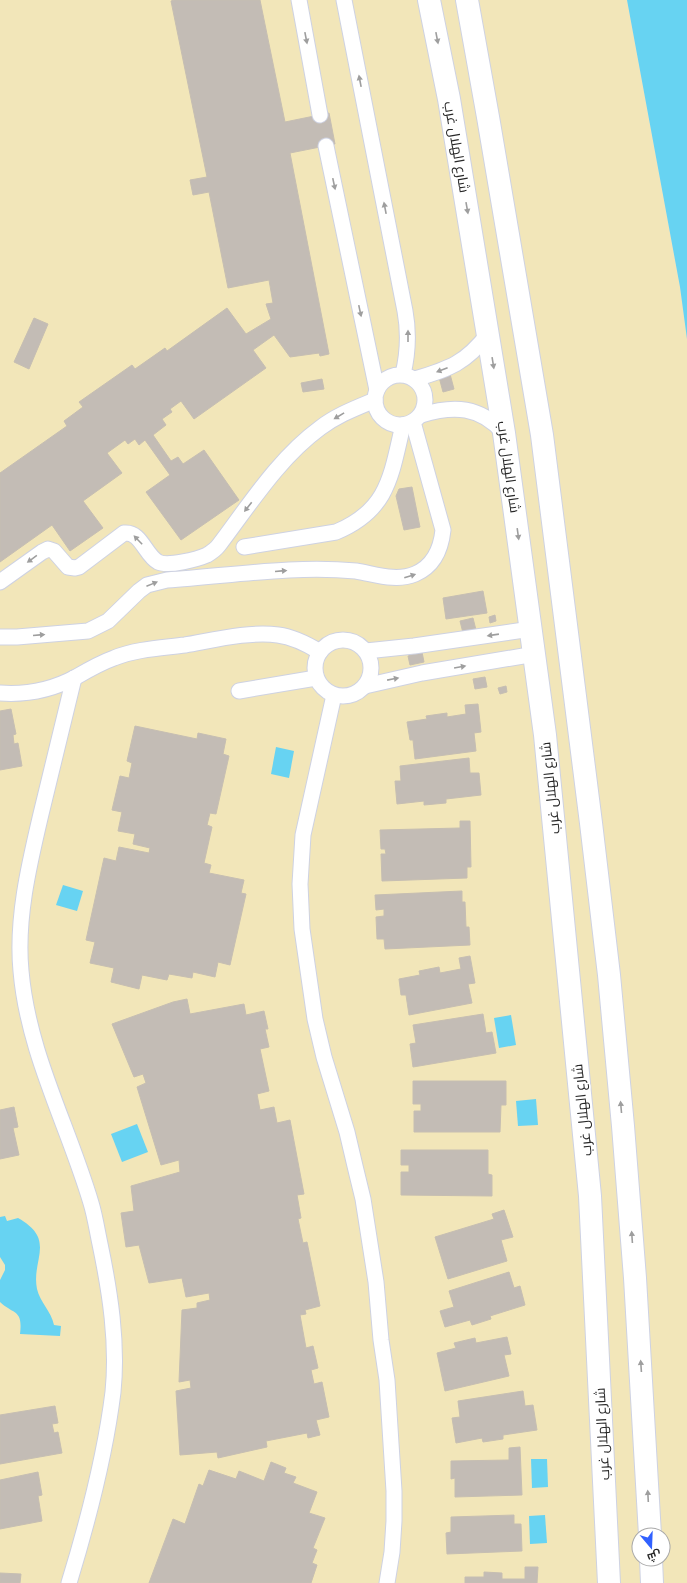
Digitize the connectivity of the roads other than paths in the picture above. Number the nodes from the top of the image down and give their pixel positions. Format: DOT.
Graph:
graph roads {
  1 [pos="299,0"];
  2 [pos="344,0"];
  3 [pos="429,0"];
  4 [pos="467,0"];
  5 [pos="320,115"];
  6 [pos="326,146"];
  7 [pos="488,334"];
  8 [pos="409,377"];
  9 [pos="376,395"];
  10 [pos="412,421"];
  11 [pos="504,433"];
  12 [pos="244,547"];
  13 [pos="178,562"];
  14 [pos="181,579"];
  15 [pos="0,582"];
  16 [pos="531,629"];
  17 [pos="0,637"];
  18 [pos="366,651"];
  19 [pos="320,652"];
  20 [pos="535,654"];
  21 [pos="74,678"];
  22 [pos="316,678"];
  23 [pos="365,686"];
  24 [pos="239,691"];
  25 [pos="0,693"];
  26 [pos="334,695"];
  27 [pos="650,1527"];
  28 [pos="652,1567"];
  29 [pos="69,1583"];
  30 [pos="387,1583"];
  31 [pos="609,1583"];
  32 [pos="652,1583"];
  1 -- 5 [label="lane, one-way"];
  8 -- 2 [label="lane, one-way"];
  3 -- 7 [label="main road, شارع الهلال غرب, one-way"];
  27 -- 4 [label="main road, one-way"];
  6 -- 9 [label="lane, one-way"];
  7 -- 8 [label="lane, one-way"];
  7 -- 11 [label="main road, شارع الهلال غرب, one-way"];
  8 -- 9 [label="lane"];
  8 -- 10 [label="lane"];
  9 -- 10 [label="lane"];
  9 -- 13 [label="lane, one-way"];
  10 -- 11 [label="lane"];
  10 -- 12 [label="lane"];
  14 -- 10 [label="lane, one-way"];
  11 -- 16 [label="main road, شارع الهلال غرب, one-way"];
  13 -- 14 [label="lane"];
  13 -- 15 [label="lane, one-way"];
  17 -- 14 [label="lane, one-way"];
  16 -- 18 [label="lane, one-way"];
  16 -- 20 [label="main road, شارع الهلال غرب"];
  18 -- 19 [label="lane"];
  18 -- 23 [label="lane"];
  19 -- 21 [label="lane"];
  19 -- 22 [label="lane"];
  23 -- 20 [label="lane, one-way"];
  20 -- 31 [label="main road, شارع الهلال غرب"];
  21 -- 25 [label="lane"];
  21 -- 29 [label="lane"];
  22 -- 24 [label="lane"];
  22 -- 26 [label="lane"];
  23 -- 26 [label="lane"];
  26 -- 30 [label="lane"];
  28 -- 32 [label="main road"];
}
